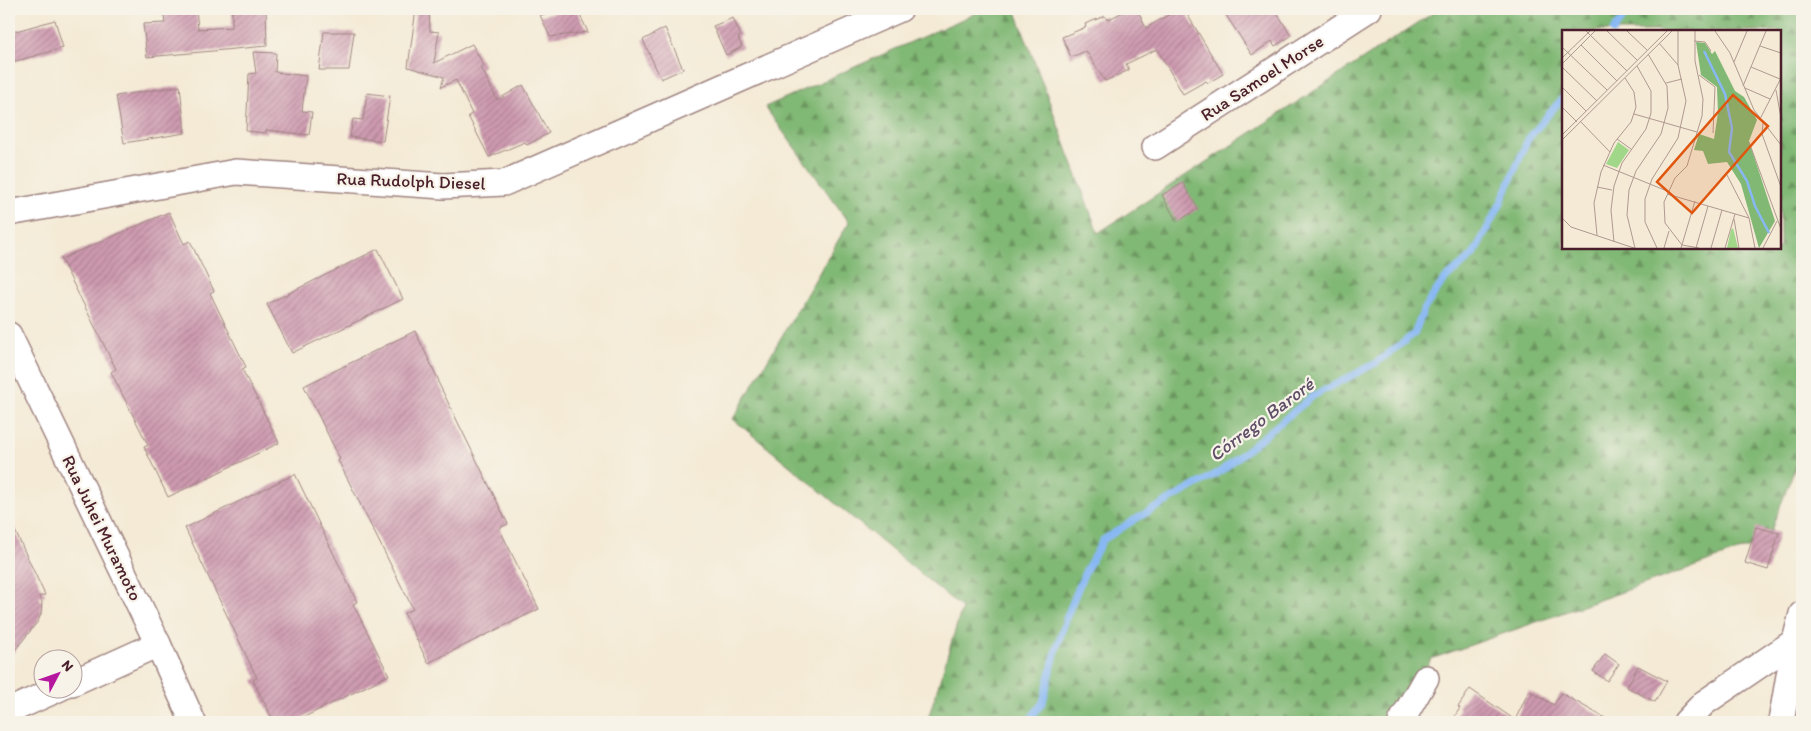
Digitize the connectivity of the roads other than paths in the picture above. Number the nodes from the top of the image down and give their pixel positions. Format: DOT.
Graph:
graph roads {
  1 [pos="900,9"];
  2 [pos="1369,9"];
  3 [pos="1155,147"];
  4 [pos="9,213"];
  5 [pos="9,335"];
  6 [pos="1802,614"];
  7 [pos="1795,641"];
  8 [pos="158,644"];
  9 [pos="82,678"];
  10 [pos="1426,678"];
  11 [pos="38,698"];
  12 [pos="9,711"];
  13 [pos="193,722"];
  14 [pos="1401,722"];
  15 [pos="1686,722"];
  16 [pos="1781,722"];
  1 -- 4 [label="street, Rua Rudolph Diesel"];
  2 -- 3 [label="street, Rua Samoel Morse"];
  5 -- 8 [label="street, Rua Juhei Muramoto"];
  6 -- 7 [label="street"];
  7 -- 15 [label="street"];
  7 -- 16 [label="street"];
  8 -- 9 [label="street"];
  8 -- 13 [label="street, Rua Juhei Muramoto"];
  10 -- 14 [label="street"];
  11 -- 12 [label="street"];
}
